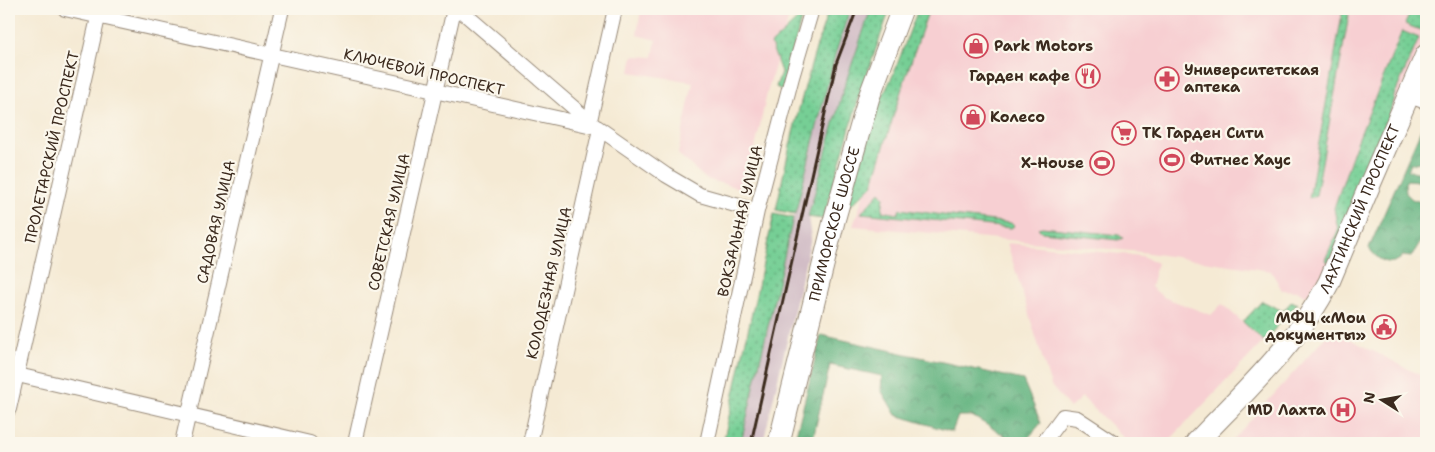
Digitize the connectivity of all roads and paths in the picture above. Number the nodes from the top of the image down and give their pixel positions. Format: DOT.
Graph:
graph roads {
  1 [pos="65,9"];
  2 [pos="282,9"];
  3 [pos="454,9"];
  4 [pos="459,9"];
  5 [pos="615,9"];
  6 [pos="812,9"];
  7 [pos="902,9"];
  8 [pos="99,12"];
  9 [pos="272,55"];
  10 [pos="1426,55"];
  11 [pos="435,91"];
  12 [pos="1418,99"];
  13 [pos="594,125"];
  14 [pos="757,211"];
  15 [pos="13,374"];
  16 [pos="9,409"];
  17 [pos="189,415"];
  18 [pos="182,443"];
  19 [pos="310,443"];
  20 [pos="355,443"];
  21 [pos="530,443"];
  22 [pos="707,443"];
  23 [pos="779,443"];
  24 [pos="1044,443"];
  25 [pos="1115,443"];
  26 [pos="1196,443"];
  1 -- 8 [label="street, КЛЮЧЕВОЙ ПРОСПЕКТ"];
  2 -- 9 [label="street, САДОВАЯ УЛИЦА"];
  3 -- 11 [label="street, СОВЕТСКАЯ УЛИЦА"];
  4 -- 13 [label="street"];
  5 -- 13 [label="street, КОЛОДЕЗНАЯ УЛИЦА"];
  6 -- 14 [label="street, ВОКЗАЛЬНАЯ УЛИЦА"];
  7 -- 23 [label="main road, ПРИМОРСКОЕ ШОССЕ"];
  8 -- 9 [label="street, КЛЮЧЕВОЙ ПРОСПЕКТ"];
  8 -- 15 [label="street, ПРОЛЕТАРСКИЙ ПРОСПЕКТ"];
  9 -- 11 [label="street, КЛЮЧЕВОЙ ПРОСПЕКТ"];
  9 -- 17 [label="street, САДОВАЯ УЛИЦА"];
  10 -- 12 [label="main road, ЛАХТИНСКИЙ ПРОСПЕКТ"];
  11 -- 13 [label="street, КЛЮЧЕВОЙ ПРОСПЕКТ"];
  11 -- 20 [label="street, СОВЕТСКАЯ УЛИЦА"];
  12 -- 26 [label="main road, ЛАХТИНСКИЙ ПРОСПЕКТ"];
  13 -- 14 [label="street, КЛЮЧЕВОЙ ПРОСПЕКТ"];
  13 -- 21 [label="street, КОЛОДЕЗНАЯ УЛИЦА"];
  14 -- 22 [label="street, ВОКЗАЛЬНАЯ УЛИЦА"];
  15 -- 16 [label="street, ПРОЛЕТАРСКИЙ ПРОСПЕКТ"];
  15 -- 17 [label="street"];
  17 -- 18 [label="street, САДОВАЯ УЛИЦА"];
  17 -- 19 [label="street"];
  24 -- 25 [label="street"];
}
